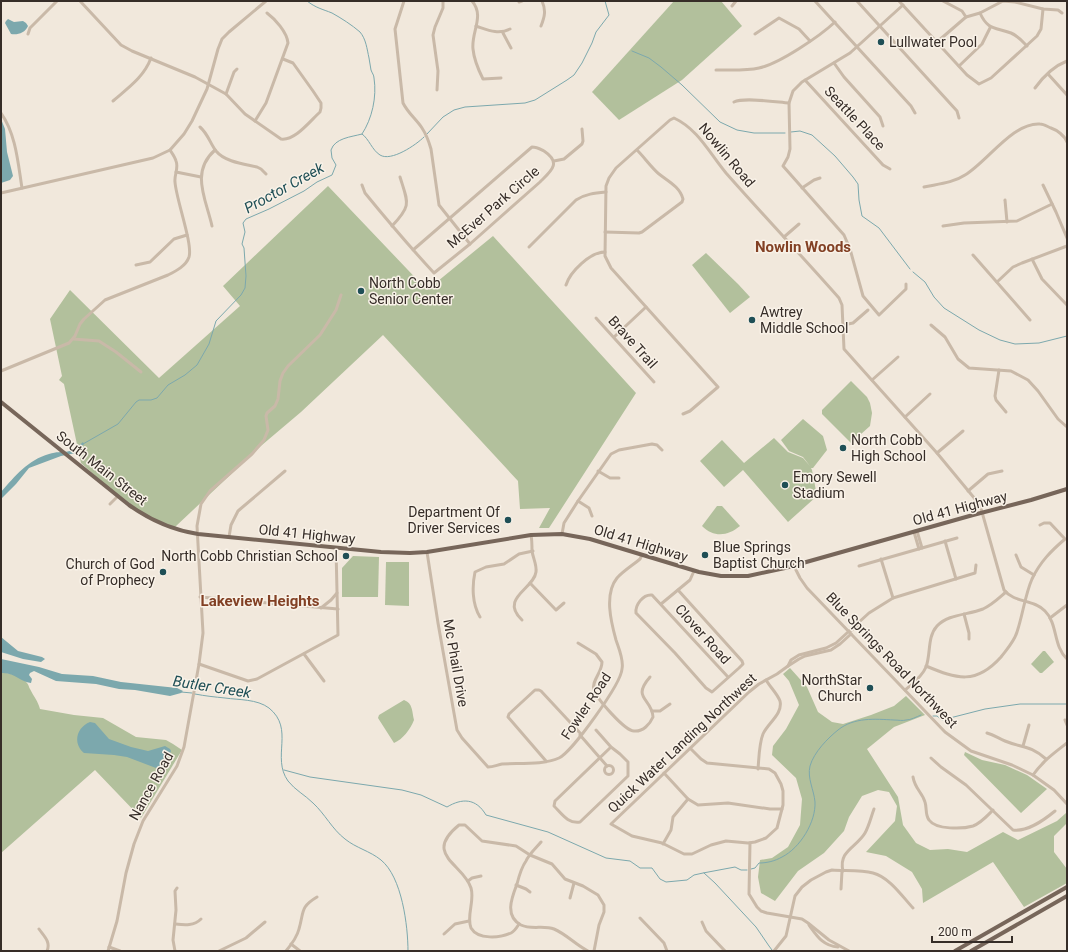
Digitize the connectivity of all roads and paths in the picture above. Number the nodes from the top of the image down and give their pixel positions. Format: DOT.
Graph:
graph roads {
  1 [pos="57,1"];
  2 [pos="80,1"];
  3 [pos="266,1"];
  4 [pos="404,1"];
  5 [pos="443,1"];
  6 [pos="472,1"];
  7 [pos="542,1"];
  8 [pos="736,1"];
  9 [pos="815,1"];
  10 [pos="857,1"];
  11 [pos="899,1"];
  12 [pos="943,1"];
  13 [pos="903,5"];
  14 [pos="732,6"];
  15 [pos="1043,9"];
  16 [pos="267,13"];
  17 [pos="980,13"];
  18 [pos="1062,13"];
  19 [pos="966,17"];
  20 [pos="835,22"];
  21 [pos="476,26"];
  22 [pos="541,26"];
  23 [pos="880,26"];
  24 [pos="990,28"];
  25 [pos="510,29"];
  26 [pos="503,32"];
  27 [pos="28,34"];
  28 [pos="755,34"];
  29 [pos="810,41"];
  30 [pos="937,42"];
  31 [pos="1026,46"];
  32 [pos="857,47"];
  33 [pos="511,48"];
  34 [pos="151,58"];
  35 [pos="283,59"];
  36 [pos="1067,61"];
  37 [pos="834,63"];
  38 [pos="959,66"];
  39 [pos="237,69"];
  40 [pos="716,70"];
  41 [pos="1048,74"];
  42 [pos="501,78"];
  43 [pos="805,80"];
  44 [pos="208,85"];
  45 [pos="1035,88"];
  46 [pos="437,90"];
  47 [pos="226,94"];
  48 [pos="1067,95"];
  49 [pos="113,102"];
  50 [pos="734,102"];
  51 [pos="789,103"];
  52 [pos="915,112"];
  53 [pos="1,113"];
  54 [pos="959,118"];
  55 [pos="255,121"];
  56 [pos="883,126"];
  57 [pos="200,127"];
  58 [pos="582,129"];
  59 [pos="1067,142"];
  60 [pos="170,150"];
  61 [pos="215,150"];
  62 [pos="637,150"];
  63 [pos="554,161"];
  64 [pos="890,169"];
  65 [pos="176,172"];
  66 [pos="266,174"];
  67 [pos="201,177"];
  68 [pos="400,177"];
  69 [pos="820,178"];
  70 [pos="362,185"];
  71 [pos="1042,185"];
  72 [pos="924,187"];
  73 [pos="22,188"];
  74 [pos="802,188"];
  75 [pos="606,192"];
  76 [pos="1,193"];
  77 [pos="1005,200"];
  78 [pos="1052,204"];
  79 [pos="449,218"];
  80 [pos="1007,222"];
  81 [pos="799,224"];
  82 [pos="212,226"];
  83 [pos="392,226"];
  84 [pos="943,226"];
  85 [pos="605,232"];
  86 [pos="186,235"];
  87 [pos="784,237"];
  88 [pos="1067,238"];
  89 [pos="470,244"];
  90 [pos="1067,246"];
  91 [pos="529,248"];
  92 [pos="413,250"];
  93 [pos="605,252"];
  94 [pos="973,256"];
  95 [pos="1032,259"];
  96 [pos="136,265"];
  97 [pos="997,282"];
  98 [pos="906,284"];
  99 [pos="566,285"];
  100 [pos="341,295"];
  101 [pos="1067,305"];
  102 [pos="646,308"];
  103 [pos="868,310"];
  104 [pos="596,318"];
  105 [pos="1030,320"];
  106 [pos="843,325"];
  107 [pos="931,325"];
  108 [pos="614,337"];
  109 [pos="73,339"];
  110 [pos="898,357"];
  111 [pos="999,370"];
  112 [pos="1,371"];
  113 [pos="141,372"];
  114 [pos="872,380"];
  115 [pos="654,382"];
  116 [pos="930,394"];
  117 [pos="1,402"];
  118 [pos="1006,412"];
  119 [pos="683,414"];
  120 [pos="905,416"];
  121 [pos="1067,427"];
  122 [pos="963,431"];
  123 [pos="662,450"];
  124 [pos="937,453"];
  125 [pos="285,471"];
  126 [pos="598,471"];
  127 [pos="1002,471"];
  128 [pos="619,478"];
  129 [pos="1067,488"];
  130 [pos="968,491"];
  131 [pos="118,496"];
  132 [pos="578,501"];
  133 [pos="110,504"];
  134 [pos="982,513"];
  135 [pos="592,516"];
  136 [pos="1040,525"];
  137 [pos="915,532"];
  138 [pos="198,534"];
  139 [pos="562,534"];
  140 [pos="531,535"];
  141 [pos="229,537"];
  142 [pos="957,538"];
  143 [pos="945,541"];
  144 [pos="336,548"];
  145 [pos="921,548"];
  146 [pos="532,551"];
  147 [pos="427,552"];
  148 [pos="642,555"];
  149 [pos="1016,555"];
  150 [pos="881,560"];
  151 [pos="976,565"];
  152 [pos="794,566"];
  153 [pos="859,566"];
  154 [pos="694,571"];
  155 [pos="1034,575"];
  156 [pos="956,579"];
  157 [pos="530,583"];
  158 [pos="678,590"];
  159 [pos="337,592"];
  160 [pos="1006,592"];
  161 [pos="200,596"];
  162 [pos="893,598"];
  163 [pos="1025,601"];
  164 [pos="564,603"];
  165 [pos="661,604"];
  166 [pos="1067,605"];
  167 [pos="321,608"];
  168 [pos="338,609"];
  169 [pos="964,614"];
  170 [pos="480,617"];
  171 [pos="1050,618"];
  172 [pos="522,620"];
  173 [pos="850,633"];
  174 [pos="968,639"];
  175 [pos="578,643"];
  176 [pos="304,654"];
  177 [pos="1067,659"];
  178 [pos="199,664"];
  179 [pos="926,666"];
  180 [pos="650,677"];
  181 [pos="728,677"];
  182 [pos="766,680"];
  183 [pos="324,681"];
  184 [pos="905,690"];
  185 [pos="604,704"];
  186 [pos="670,704"];
  187 [pos="652,712"];
  188 [pos="1065,720"];
  189 [pos="1028,725"];
  190 [pos="1067,725"];
  191 [pos="596,730"];
  192 [pos="987,733"];
  193 [pos="580,735"];
  194 [pos="1067,743"];
  195 [pos="1024,746"];
  196 [pos="610,747"];
  197 [pos="690,748"];
  198 [pos="599,758"];
  199 [pos="931,758"];
  200 [pos="1046,759"];
  201 [pos="546,761"];
  202 [pos="607,766"];
  203 [pos="488,767"];
  204 [pos="758,768"];
  205 [pos="664,773"];
  206 [pos="1033,775"];
  207 [pos="913,777"];
  208 [pos="688,799"];
  209 [pos="1066,801"];
  210 [pos="782,809"];
  211 [pos="874,809"];
  212 [pos="993,810"];
  213 [pos="1054,811"];
  214 [pos="541,842"];
  215 [pos="750,843"];
  216 [pos="664,844"];
  217 [pos="530,855"];
  218 [pos="842,871"];
  219 [pos="872,872"];
  220 [pos="481,876"];
  221 [pos="468,881"];
  222 [pos="574,883"];
  223 [pos="516,885"];
  224 [pos="1067,887"];
  225 [pos="178,888"];
  226 [pos="841,889"];
  227 [pos="530,892"];
  228 [pos="1067,896"];
  229 [pos="317,897"];
  230 [pos="570,898"];
  231 [pos="913,908"];
  232 [pos="640,918"];
  233 [pos="791,918"];
  234 [pos="202,919"];
  235 [pos="469,921"];
  236 [pos="265,922"];
  237 [pos="702,922"];
  238 [pos="808,923"];
  239 [pos="175,924"];
  240 [pos="519,924"];
  241 [pos="39,929"];
  242 [pos="444,934"];
  243 [pos="291,944"];
  244 [pos="840,947"];
  245 [pos="108,949"];
  246 [pos="47,951"];
  247 [pos="120,951"];
  248 [pos="175,951"];
  249 [pos="219,951"];
  250 [pos="286,951"];
  251 [pos="300,951"];
  252 [pos="588,951"];
  253 [pos="594,951"];
  254 [pos="667,951"];
  255 [pos="725,951"];
  256 [pos="774,951"];
  257 [pos="849,951"];
  258 [pos="955,951"];
  259 [pos="971,951"];
  1 -- 27 [label="street"];
  2 -- 34 [label="street"];
  3 -- 44 [label="street"];
  4 -- 79 [label="street"];
  5 -- 46 [label="street"];
  6 -- 21 [label="street"];
  7 -- 22 [label="street"];
  8 -- 14 [label="street"];
  9 -- 20 [label="street"];
  10 -- 23 [label="street"];
  11 -- 13 [label="street"];
  12 -- 19 [label="street"];
  13 -- 23 [label="street"];
  13 -- 30 [label="street"];
  15 -- 17 [label="street"];
  15 -- 18 [label="street"];
  15 -- 31 [label="street"];
  16 -- 35 [label="street"];
  17 -- 19 [label="street"];
  17 -- 24 [label="street"];
  19 -- 30 [label="street"];
  20 -- 29 [label="street"];
  20 -- 32 [label="street"];
  21 -- 26 [label="street"];
  21 -- 42 [label="street"];
  23 -- 32 [label="street"];
  23 -- 54 [label="street"];
  24 -- 31 [label="street"];
  24 -- 38 [label="street"];
  25 -- 26 [label="street"];
  26 -- 33 [label="street"];
  28 -- 29 [label="street"];
  29 -- 40 [label="street"];
  30 -- 38 [label="street"];
  31 -- 38 [label="street"];
  32 -- 37 [label="street"];
  32 -- 52 [label="street"];
  34 -- 44 [label="street"];
  34 -- 49 [label="street"];
  35 -- 55 [label="street"];
  35 -- 55 [label="street"];
  36 -- 41 [label="street"];
  37 -- 43 [label="street"];
  37 -- 56 [label="street"];
  39 -- 47 [label="street"];
  41 -- 45 [label="street"];
  41 -- 48 [label="street"];
  43 -- 51 [label="street"];
  43 -- 64 [label="street, Seattle Place"];
  44 -- 47 [label="street"];
  44 -- 60 [label="street"];
  47 -- 55 [label="street"];
  50 -- 51 [label="street"];
  51 -- 74 [label="street"];
  53 -- 73 [label="street"];
  57 -- 61 [label="street"];
  58 -- 63 [label="street"];
  59 -- 72 [label="street"];
  60 -- 65 [label="street"];
  60 -- 73 [label="street"];
  61 -- 66 [label="street"];
  61 -- 67 [label="street"];
  62 -- 75 [label="street, Nowlin Road"];
  62 -- 85 [label="street"];
  62 -- 87 [label="street, Nowlin Road"];
  63 -- 79 [label="street, McEver Park Circle"];
  63 -- 89 [label="street, McEver Park Circle"];
  65 -- 67 [label="street"];
  65 -- 86 [label="street"];
  67 -- 82 [label="street"];
  68 -- 83 [label="street"];
  69 -- 74 [label="street"];
  70 -- 83 [label="street, McEver Park Circle"];
  71 -- 78 [label="street"];
  73 -- 76 [label="street"];
  74 -- 98 [label="street"];
  75 -- 85 [label="street, Nowlin Road"];
  75 -- 91 [label="street"];
  77 -- 80 [label="street"];
  78 -- 80 [label="street"];
  78 -- 88 [label="street"];
  79 -- 89 [label="street"];
  79 -- 92 [label="street, McEver Park Circle"];
  80 -- 84 [label="street"];
  81 -- 87 [label="street"];
  83 -- 92 [label="street, McEver Park Circle"];
  85 -- 93 [label="street, Nowlin Road"];
  86 -- 96 [label="street"];
  86 -- 109 [label="street"];
  87 -- 106 [label="street, Nowlin Road"];
  89 -- 92 [label="street, McEver Park Circle"];
  90 -- 95 [label="street"];
  93 -- 99 [label="street"];
  93 -- 102 [label="street, Nowlin Road"];
  94 -- 97 [label="street"];
  95 -- 97 [label="street"];
  95 -- 101 [label="street"];
  97 -- 105 [label="street"];
  100 -- 138 [label="street, Nance Road"];
  102 -- 108 [label="street"];
  102 -- 119 [label="street, Nowlin Road"];
  103 -- 106 [label="street"];
  104 -- 108 [label="street, Brave Trail"];
  106 -- 114 [label="street, Nowlin Road"];
  107 -- 111 [label="street"];
  108 -- 115 [label="street, Brave Trail"];
  109 -- 112 [label="street"];
  109 -- 113 [label="street"];
  110 -- 114 [label="street"];
  111 -- 118 [label="street"];
  111 -- 121 [label="street"];
  114 -- 120 [label="street, Nowlin Road"];
  116 -- 120 [label="street"];
  117 -- 131 [label="main road, South Main Street"];
  120 -- 124 [label="street, Nowlin Road"];
  122 -- 124 [label="street"];
  123 -- 126 [label="street"];
  124 -- 130 [label="street, Nowlin Road"];
  125 -- 141 [label="street"];
  126 -- 128 [label="street"];
  126 -- 132 [label="street"];
  127 -- 130 [label="street"];
  129 -- 134 [label="main road, Old 41 Highway"];
  130 -- 134 [label="street, Nowlin Road"];
  131 -- 133 [label="street"];
  131 -- 138 [label="main road, South Main Street"];
  132 -- 135 [label="street"];
  132 -- 139 [label="street"];
  134 -- 137 [label="main road, Old 41 Highway"];
  134 -- 160 [label="street, Nowlin Road"];
  136 -- 155 [label="street"];
  137 -- 145 [label="street"];
  137 -- 152 [label="main road, Old 41 Highway"];
  138 -- 141 [label="main road, Old 41 Highway"];
  138 -- 161 [label="street, Nance Road"];
  139 -- 140 [label="main road, Old 41 Highway"];
  139 -- 148 [label="main road, Old 41 Highway"];
  140 -- 146 [label="street"];
  140 -- 147 [label="main road, Old 41 Highway"];
  141 -- 144 [label="main road, Old 41 Highway"];
  142 -- 143 [label="street"];
  143 -- 145 [label="street"];
  143 -- 156 [label="street"];
  144 -- 147 [label="main road, Old 41 Highway"];
  144 -- 159 [label="street"];
  145 -- 150 [label="street"];
  146 -- 157 [label="street"];
  146 -- 170 [label="street"];
  147 -- 203 [label="street, Mc Phail Drive"];
  148 -- 154 [label="main road, Old 41 Highway"];
  148 -- 185 [label="street, Fowler Road"];
  149 -- 155 [label="street"];
  150 -- 153 [label="street"];
  150 -- 162 [label="street"];
  151 -- 156 [label="street, Quick Water Landing Northwest"];
  152 -- 154 [label="main road, Old 41 Highway"];
  152 -- 173 [label="street, Blue Springs Road Northwest"];
  154 -- 158 [label="street, Clover Road"];
  155 -- 163 [label="street"];
  156 -- 162 [label="street, Quick Water Landing Northwest"];
  157 -- 164 [label="street"];
  157 -- 172 [label="street"];
  158 -- 165 [label="street, Clover Road"];
  158 -- 181 [label="street, Clover Road"];
  159 -- 167 [label="street"];
  159 -- 168 [label="street"];
  160 -- 163 [label="street"];
  160 -- 169 [label="street"];
  161 -- 167 [label="street"];
  161 -- 178 [label="street, Nance Road"];
  162 -- 173 [label="street, Quick Water Landing Northwest"];
  163 -- 171 [label="street"];
  163 -- 179 [label="street"];
  165 -- 181 [label="street, Clover Road"];
  165 -- 181 [label="street"];
  166 -- 171 [label="street"];
  167 -- 168 [label="street"];
  168 -- 176 [label="street"];
  169 -- 174 [label="street"];
  169 -- 179 [label="street"];
  171 -- 177 [label="street"];
  173 -- 182 [label="street, Quick Water Landing Northwest"];
  173 -- 184 [label="street, Blue Springs Road Northwest"];
  175 -- 185 [label="street"];
  176 -- 178 [label="street"];
  176 -- 183 [label="street"];
  178 -- 245 [label="street, Nance Road"];
  179 -- 184 [label="street"];
  180 -- 187 [label="street"];
  182 -- 197 [label="street, Quick Water Landing Northwest"];
  182 -- 204 [label="street"];
  184 -- 206 [label="street, Blue Springs Road Northwest"];
  185 -- 187 [label="street"];
  185 -- 193 [label="street, Fowler Road"];
  186 -- 187 [label="street"];
  188 -- 190 [label="street"];
  189 -- 195 [label="street"];
  191 -- 196 [label="street"];
  192 -- 195 [label="street"];
  193 -- 198 [label="street"];
  193 -- 201 [label="street, Fowler Road"];
  193 -- 201 [label="street"];
  194 -- 200 [label="street"];
  195 -- 200 [label="street"];
  196 -- 198 [label="street"];
  196 -- 198 [label="street"];
  197 -- 204 [label="street"];
  197 -- 205 [label="street, Quick Water Landing Northwest"];
  198 -- 202 [label="street"];
  199 -- 212 [label="street"];
  200 -- 206 [label="street"];
  201 -- 203 [label="street, Fowler Road"];
  204 -- 210 [label="street"];
  205 -- 208 [label="street"];
  205 -- 216 [label="street, Quick Water Landing Northwest"];
  206 -- 209 [label="street, Blue Springs Road Northwest"];
  207 -- 212 [label="street"];
  208 -- 210 [label="street"];
  208 -- 216 [label="street"];
  210 -- 215 [label="street"];
  211 -- 218 [label="street"];
  212 -- 213 [label="street"];
  214 -- 217 [label="street"];
  215 -- 216 [label="street"];
  215 -- 233 [label="street"];
  217 -- 221 [label="street"];
  217 -- 222 [label="street"];
  217 -- 223 [label="street"];
  218 -- 219 [label="street"];
  218 -- 226 [label="street"];
  218 -- 231 [label="street"];
  218 -- 233 [label="street"];
  220 -- 221 [label="street"];
  221 -- 235 [label="street"];
  222 -- 230 [label="street"];
  222 -- 253 [label="street"];
  223 -- 227 [label="street"];
  223 -- 240 [label="street"];
  224 -- 258 [label="main road"];
  225 -- 239 [label="street"];
  228 -- 259 [label="main road"];
  229 -- 243 [label="street"];
  232 -- 254 [label="street"];
  233 -- 238 [label="street"];
  233 -- 256 [label="street"];
  234 -- 239 [label="street"];
  235 -- 240 [label="street"];
  235 -- 242 [label="street"];
  236 -- 249 [label="street"];
  237 -- 255 [label="street"];
  238 -- 244 [label="street"];
  238 -- 244 [label="street"];
  239 -- 248 [label="street"];
  240 -- 252 [label="street"];
  241 -- 246 [label="street"];
  243 -- 250 [label="street"];
  243 -- 251 [label="street"];
  244 -- 257 [label="street"];
  245 -- 247 [label="street"];
}
